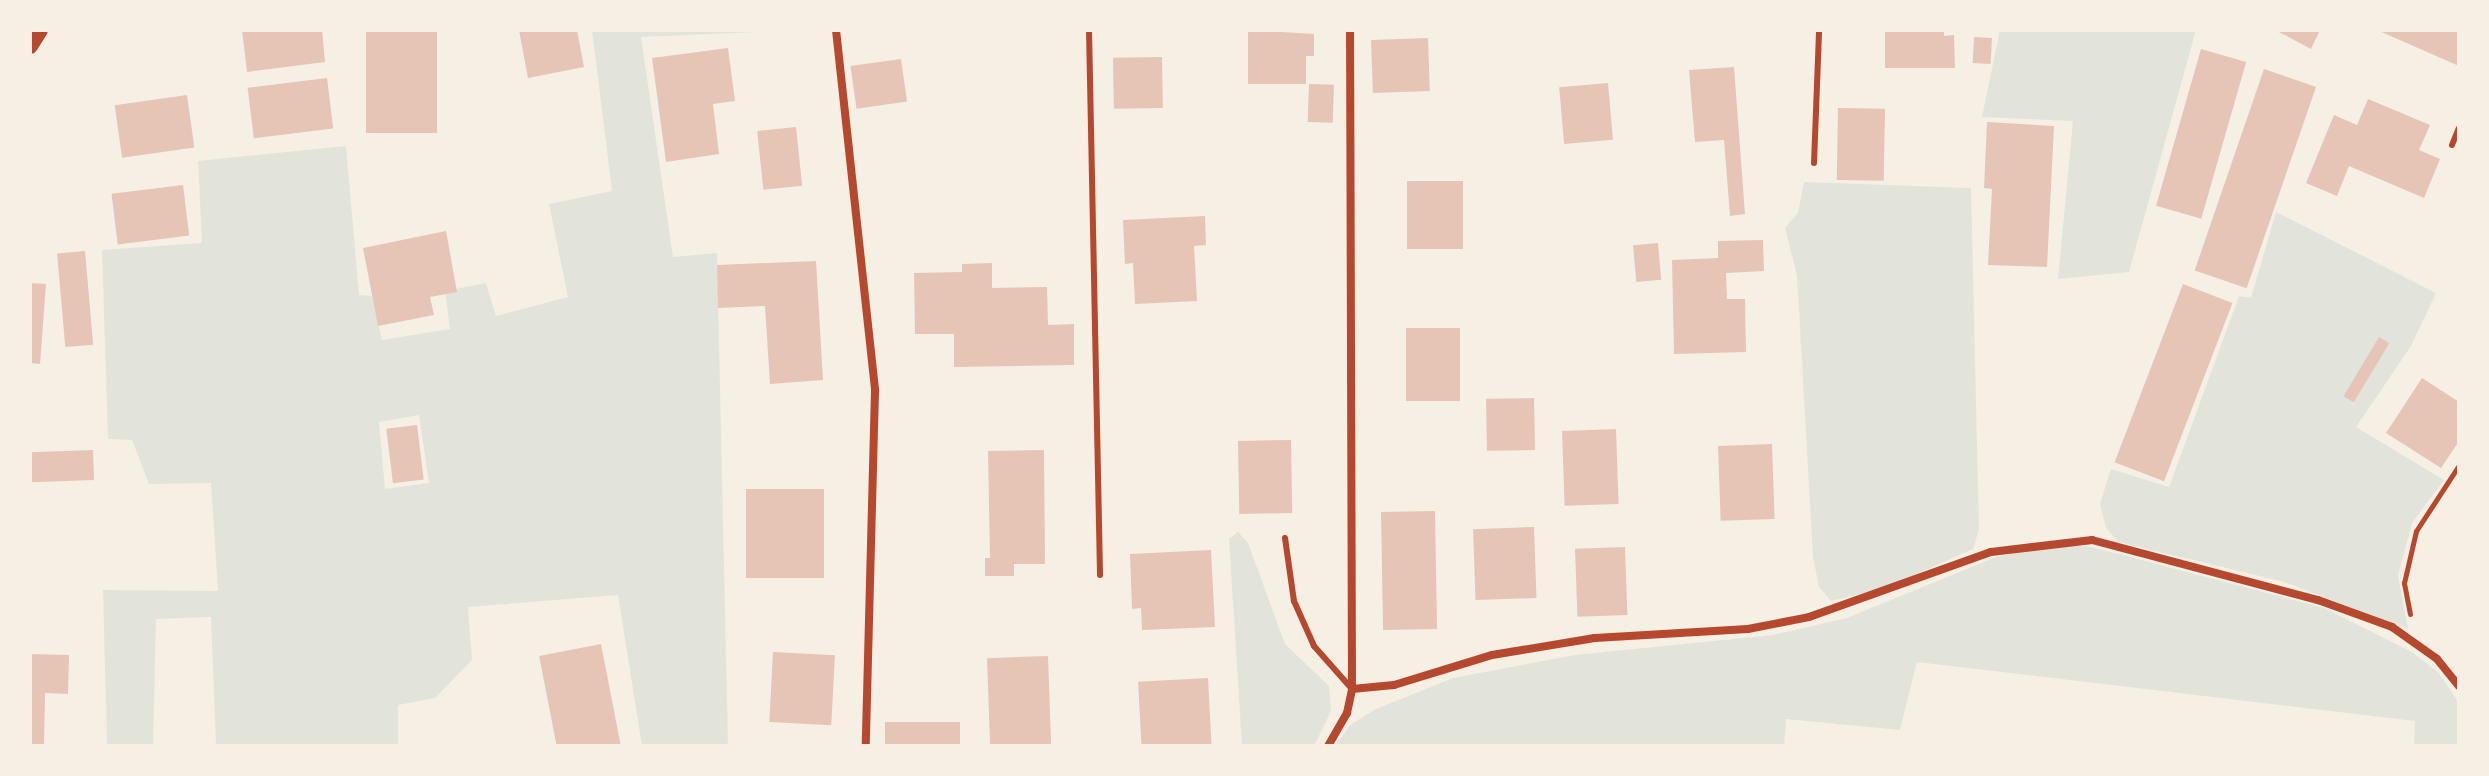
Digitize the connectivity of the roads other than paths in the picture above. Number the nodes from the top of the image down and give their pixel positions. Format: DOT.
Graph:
graph roads {
  1 [pos="40,30"];
  2 [pos="836,30"];
  3 [pos="1089,30"];
  4 [pos="1350,30"];
  5 [pos="1819,30"];
  6 [pos="30,46"];
  7 [pos="2459,128"];
  8 [pos="2452,145"];
  9 [pos="1814,163"];
  10 [pos="1285,538"];
  11 [pos="1100,575"];
  12 [pos="2459,686"];
  13 [pos="1352,689"];
  14 [pos="866,746"];
  15 [pos="1328,746"];
  1 -- 6 [label="main road"];
  2 -- 14 [label="street"];
  3 -- 11 [label="lane"];
  4 -- 13 [label="street"];
  5 -- 9 [label="lane"];
  7 -- 8 [label="lane"];
  10 -- 13 [label="lane"];
  12 -- 13 [label="street"];
  13 -- 15 [label="street"];
}
